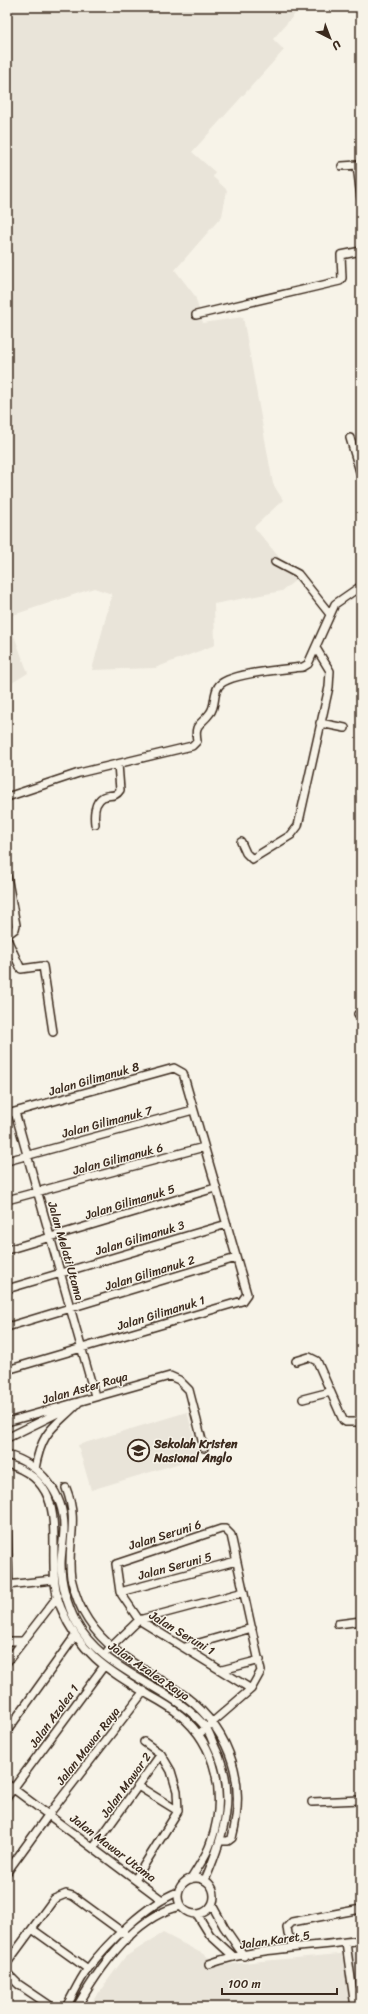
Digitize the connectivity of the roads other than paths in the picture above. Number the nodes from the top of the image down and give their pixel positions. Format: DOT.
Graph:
graph roads {
  1 [pos="342,166"];
  2 [pos="361,198"];
  3 [pos="361,251"];
  4 [pos="196,315"];
  5 [pos="350,438"];
  6 [pos="361,475"];
  7 [pos="275,562"];
  8 [pos="361,586"];
  9 [pos="330,613"];
  10 [pos="316,648"];
  11 [pos="320,723"];
  12 [pos="344,728"];
  13 [pos="118,764"];
  14 [pos="7,797"];
  15 [pos="95,824"];
  16 [pos="241,842"];
  17 [pos="7,876"];
  18 [pos="14,916"];
  19 [pos="7,920"];
  20 [pos="7,935"];
  21 [pos="7,939"];
  22 [pos="53,1032"];
  23 [pos="193,1110"];
  24 [pos="15,1112"];
  25 [pos="7,1114"];
  26 [pos="204,1147"];
  27 [pos="27,1155"];
  28 [pos="7,1161"];
  29 [pos="215,1188"];
  30 [pos="38,1191"];
  31 [pos="7,1200"];
  32 [pos="226,1224"];
  33 [pos="50,1237"];
  34 [pos="7,1250"];
  35 [pos="236,1258"];
  36 [pos="60,1273"];
  37 [pos="7,1289"];
  38 [pos="71,1309"];
  39 [pos="7,1327"];
  40 [pos="82,1348"];
  41 [pos="296,1361"];
  42 [pos="7,1370"];
  43 [pos="330,1392"];
  44 [pos="95,1396"];
  45 [pos="303,1399"];
  46 [pos="80,1402"];
  47 [pos="7,1422"];
  48 [pos="361,1422"];
  49 [pos="7,1438"];
  50 [pos="204,1448"];
  51 [pos="7,1455"];
  52 [pos="7,1464"];
  53 [pos="35,1469"];
  54 [pos="58,1497"];
  55 [pos="7,1519"];
  56 [pos="236,1561"];
  57 [pos="115,1568"];
  58 [pos="72,1578"];
  59 [pos="62,1579"];
  60 [pos="53,1580"];
  61 [pos="8,1585"];
  62 [pos="120,1592"];
  63 [pos="244,1592"];
  64 [pos="58,1596"];
  65 [pos="139,1620"];
  66 [pos="361,1621"];
  67 [pos="338,1624"];
  68 [pos="252,1628"];
  69 [pos="75,1636"];
  70 [pos="7,1641"];
  71 [pos="21,1641"];
  72 [pos="110,1647"];
  73 [pos="185,1648"];
  74 [pos="103,1655"];
  75 [pos="260,1660"];
  76 [pos="7,1662"];
  77 [pos="104,1666"];
  78 [pos="222,1670"];
  79 [pos="251,1689"];
  80 [pos="144,1691"];
  81 [pos="212,1722"];
  82 [pos="206,1728"];
  83 [pos="7,1731"];
  84 [pos="199,1734"];
  85 [pos="144,1742"];
  86 [pos="162,1754"];
  87 [pos="7,1784"];
  88 [pos="138,1786"];
  89 [pos="13,1789"];
  90 [pos="7,1797"];
  91 [pos="361,1800"];
  92 [pos="312,1802"];
  93 [pos="178,1811"];
  94 [pos="49,1814"];
  95 [pos="221,1841"];
  96 [pos="94,1847"];
  97 [pos="7,1872"];
  98 [pos="136,1878"];
  99 [pos="191,1878"];
  100 [pos="205,1880"];
  101 [pos="178,1892"];
  102 [pos="162,1900"];
  103 [pos="212,1905"];
  104 [pos="181,1906"];
  105 [pos="361,1909"];
  106 [pos="196,1914"];
  107 [pos="32,1929"];
  108 [pos="122,1932"];
  109 [pos="129,1937"];
  110 [pos="361,1940"];
  111 [pos="346,1943"];
  112 [pos="294,1947"];
  113 [pos="244,1956"];
  114 [pos="234,1957"];
  115 [pos="7,1963"];
  116 [pos="209,1964"];
  117 [pos="88,1969"];
  118 [pos="7,1973"];
  119 [pos="52,2007"];
  120 [pos="66,2007"];
  121 [pos="77,2007"];
  122 [pos="355,2007"];
  1 -- 2 [label="street"];
  3 -- 4 [label="street"];
  5 -- 6 [label="street"];
  7 -- 9 [label="street"];
  8 -- 9 [label="street"];
  9 -- 10 [label="street"];
  10 -- 11 [label="street"];
  10 -- 13 [label="street"];
  11 -- 12 [label="street"];
  11 -- 16 [label="street"];
  13 -- 14 [label="street"];
  13 -- 15 [label="street"];
  17 -- 18 [label="street"];
  18 -- 19 [label="street"];
  18 -- 20 [label="street"];
  21 -- 22 [label="street"];
  23 -- 24 [label="street, Jalan Gilimanuk 8"];
  23 -- 26 [label="street"];
  23 -- 27 [label="street, Jalan Gilimanuk 7"];
  24 -- 25 [label="street, Jalan Gilimanuk 8"];
  24 -- 27 [label="street, Jalan Melati Utama"];
  26 -- 29 [label="street"];
  26 -- 30 [label="street, Jalan Gilimanuk 6"];
  27 -- 28 [label="street, Jalan Gilimanuk 7"];
  27 -- 30 [label="street, Jalan Melati Utama"];
  29 -- 32 [label="street"];
  29 -- 33 [label="street, Jalan Gilimanuk 5"];
  30 -- 31 [label="street, Jalan Gilimanuk 6"];
  30 -- 33 [label="street, Jalan Melati Utama"];
  32 -- 35 [label="street"];
  32 -- 36 [label="street, Jalan Gilimanuk 3"];
  33 -- 34 [label="street, Jalan Gilimanuk 5"];
  33 -- 36 [label="street, Jalan Melati Utama"];
  35 -- 38 [label="street, Jalan Gilimanuk 2"];
  35 -- 40 [label="street, Jalan Gilimanuk 1"];
  36 -- 37 [label="street, Jalan Gilimanuk 3"];
  36 -- 38 [label="street, Jalan Melati Utama"];
  38 -- 39 [label="street, Jalan Gilimanuk 2"];
  38 -- 40 [label="street, Jalan Melati Utama"];
  40 -- 42 [label="street, Jalan Gilimanuk 1"];
  40 -- 44 [label="street, Jalan Melati Utama"];
  41 -- 43 [label="street"];
  43 -- 45 [label="street"];
  43 -- 48 [label="street"];
  44 -- 46 [label="street, Jalan Aster Raya"];
  44 -- 50 [label="street, Jalan Aster Raya"];
  46 -- 47 [label="street, Jalan Aster Raya"];
  46 -- 49 [label="street"];
  46 -- 53 [label="street"];
  51 -- 53 [label="street, Jalan Azalea Raya"];
  52 -- 60 [label="street, Jalan Azalea Raya"];
  53 -- 54 [label="street, Jalan Azalea Raya"];
  54 -- 58 [label="street"];
  54 -- 59 [label="street, Jalan Azalea Raya"];
  55 -- 61 [label="street"];
  56 -- 57 [label="street, Jalan Seruni 6"];
  56 -- 62 [label="street, Jalan Seruni 5"];
  56 -- 63 [label="street"];
  57 -- 62 [label="street, Jalan Seruni 1"];
  58 -- 59 [label="street"];
  58 -- 72 [label="street"];
  59 -- 74 [label="street, Jalan Azalea Raya"];
  60 -- 61 [label="street"];
  60 -- 64 [label="street, Jalan Azalea Raya"];
  62 -- 65 [label="street, Jalan Seruni 1"];
  63 -- 65 [label="street"];
  63 -- 68 [label="street"];
  64 -- 69 [label="street, Jalan Azalea Raya"];
  64 -- 71 [label="street"];
  65 -- 72 [label="street"];
  65 -- 73 [label="street, Jalan Seruni 1"];
  66 -- 67 [label="street"];
  68 -- 73 [label="street"];
  68 -- 75 [label="street"];
  69 -- 77 [label="street, Jalan Azalea Raya"];
  69 -- 83 [label="street"];
  70 -- 71 [label="street"];
  71 -- 76 [label="street"];
  72 -- 74 [label="street"];
  72 -- 81 [label="street"];
  73 -- 78 [label="street, Jalan Seruni 1"];
  74 -- 82 [label="street, Jalan Azalea Raya"];
  75 -- 78 [label="street, Jalan Seruni 1"];
  75 -- 79 [label="street"];
  77 -- 80 [label="street, Jalan Azalea Raya"];
  77 -- 89 [label="street, Jalan Azalea 1"];
  78 -- 79 [label="street, Jalan Seruni 1"];
  79 -- 81 [label="street"];
  80 -- 84 [label="street, Jalan Azalea Raya"];
  80 -- 94 [label="street, Jalan Mawar Raya"];
  81 -- 82 [label="street"];
  81 -- 95 [label="street"];
  82 -- 84 [label="street"];
  82 -- 95 [label="street, Jalan Azalea Raya"];
  84 -- 99 [label="street, Jalan Azalea Raya"];
  85 -- 86 [label="street"];
  86 -- 88 [label="street, Jalan Mawar 2"];
  86 -- 93 [label="street"];
  87 -- 89 [label="street, Jalan Mawar Utama"];
  88 -- 93 [label="street"];
  88 -- 96 [label="street, Jalan Mawar 2"];
  89 -- 90 [label="street, Jalan Azalea 1"];
  89 -- 94 [label="street, Jalan Mawar Utama"];
  91 -- 92 [label="street"];
  93 -- 98 [label="street"];
  94 -- 96 [label="street, Jalan Mawar Utama"];
  94 -- 97 [label="street, Jalan Mawar Raya"];
  95 -- 100 [label="street, Jalan Azalea Raya"];
  96 -- 98 [label="street, Jalan Mawar Utama"];
  98 -- 102 [label="street, Jalan Mawar Utama"];
  99 -- 100 [label="street"];
  99 -- 101 [label="street"];
  100 -- 103 [label="street"];
  101 -- 102 [label="street"];
  101 -- 104 [label="street"];
  102 -- 108 [label="street"];
  103 -- 106 [label="street"];
  103 -- 113 [label="street"];
  104 -- 106 [label="street"];
  104 -- 109 [label="street"];
  105 -- 112 [label="street"];
  106 -- 114 [label="street"];
  107 -- 108 [label="street"];
  107 -- 115 [label="street"];
  107 -- 117 [label="street"];
  108 -- 109 [label="street"];
  108 -- 117 [label="street"];
  109 -- 121 [label="street"];
  110 -- 111 [label="street, Jalan Karet 5"];
  111 -- 112 [label="street, Jalan Karet 5"];
  111 -- 122 [label="street"];
  112 -- 113 [label="street, Jalan Karet 5"];
  113 -- 114 [label="street, Jalan Karet 5"];
  114 -- 116 [label="street, Jalan Karet 5"];
  117 -- 120 [label="street"];
  118 -- 119 [label="street"];
}
